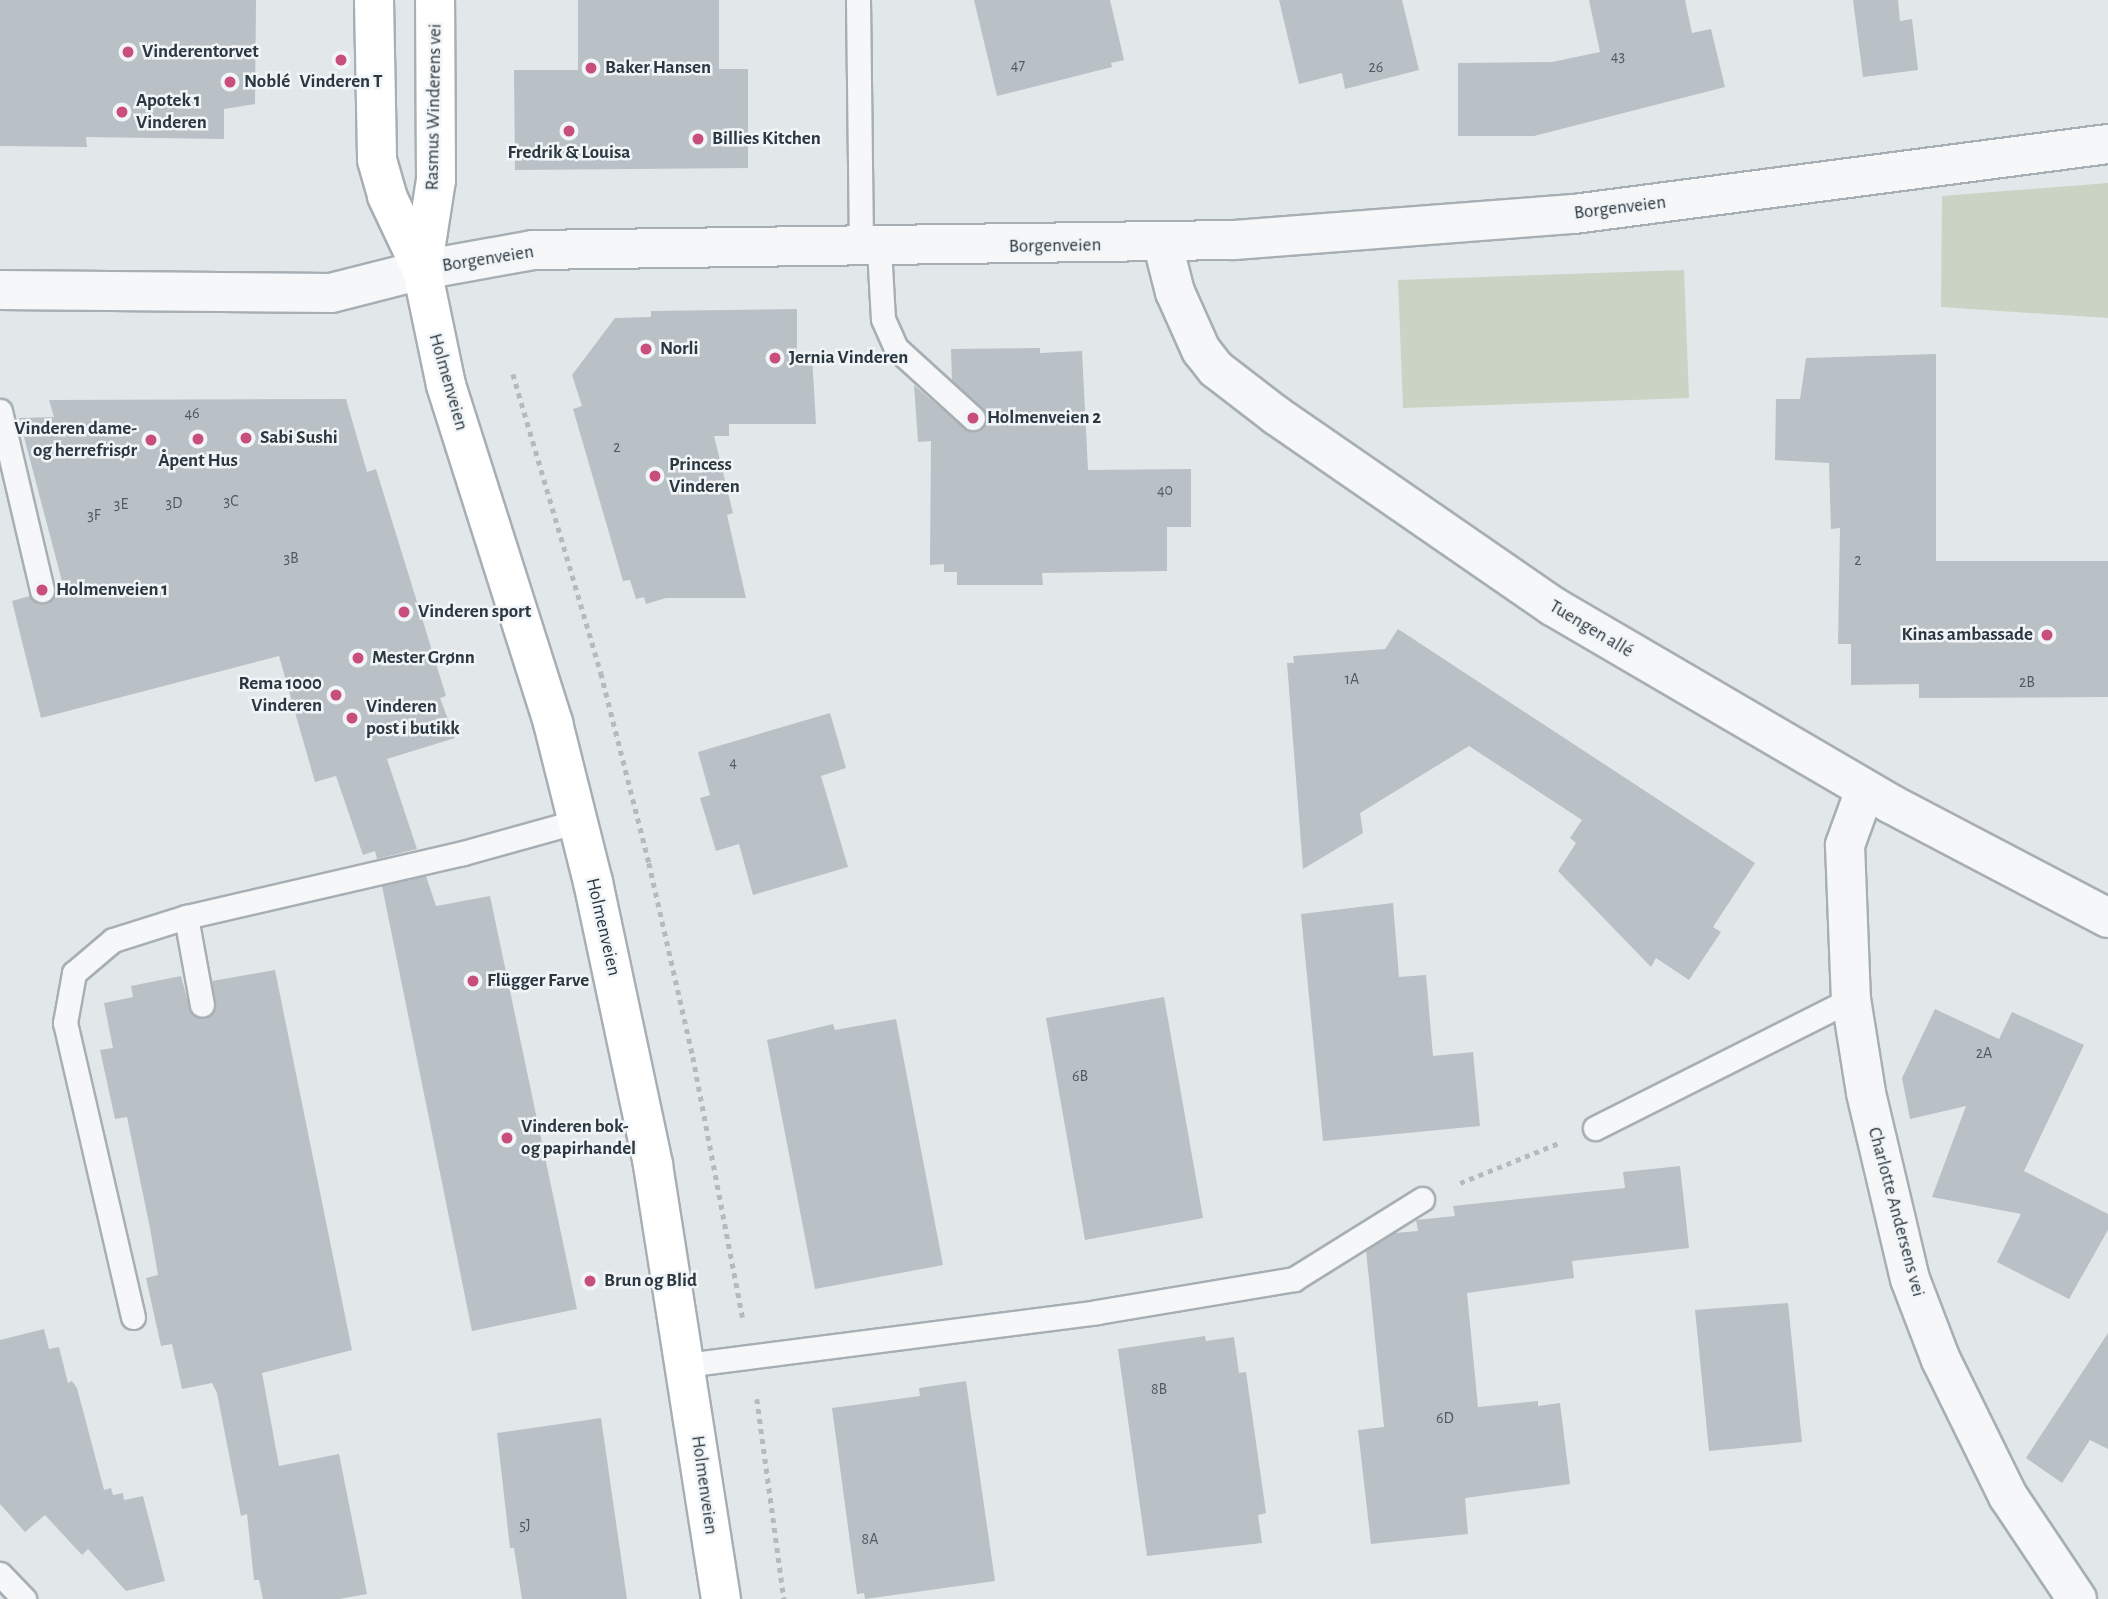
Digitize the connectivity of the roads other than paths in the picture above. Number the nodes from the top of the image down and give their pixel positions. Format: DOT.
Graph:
graph roads {
  1 [pos="374,0"];
  2 [pos="435,0"];
  3 [pos="858,0"];
  4 [pos="2108,144"];
  5 [pos="1163,245"];
  6 [pos="870,247"];
  7 [pos="422,270"];
  8 [pos="0,290"];
  9 [pos="0,411"];
  10 [pos="974,418"];
  11 [pos="42,590"];
  12 [pos="1865,790"];
  13 [pos="578,821"];
  14 [pos="186,917"];
  15 [pos="2108,918"];
  16 [pos="1850,999"];
  17 [pos="202,1005"];
  18 [pos="1595,1128"];
  19 [pos="1422,1199"];
  20 [pos="133,1317"];
  21 [pos="686,1365"];
  22 [pos="0,1574"];
  23 [pos="24,1599"];
  24 [pos="721,1599"];
  25 [pos="2077,1599"];
  1 -- 7 [label="street"];
  2 -- 7 [label="street, Rasmus Winderens vei"];
  3 -- 6 [label="lane"];
  4 -- 5 [label="street, Borgenveien"];
  5 -- 6 [label="street, Borgenveien"];
  5 -- 12 [label="street, Tuengen allé"];
  6 -- 7 [label="street, Borgenveien"];
  6 -- 10 [label="lane"];
  7 -- 8 [label="street, Borgenveien"];
  7 -- 13 [label="street, Holmenveien"];
  9 -- 11 [label="lane"];
  12 -- 15 [label="street, Tuengen allé"];
  12 -- 16 [label="street, Charlotte Andersens vei"];
  13 -- 14 [label="lane"];
  13 -- 21 [label="street, Holmenveien"];
  14 -- 17 [label="lane"];
  14 -- 20 [label="lane"];
  16 -- 18 [label="lane"];
  16 -- 25 [label="street, Charlotte Andersens vei"];
  19 -- 21 [label="lane"];
  21 -- 24 [label="street, Holmenveien"];
  22 -- 23 [label="lane"];
}
